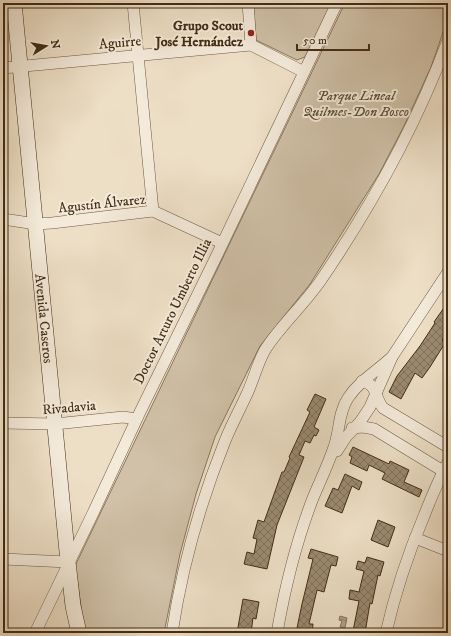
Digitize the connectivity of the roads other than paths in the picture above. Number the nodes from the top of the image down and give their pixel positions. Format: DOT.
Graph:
graph roads {
  1 [pos="14,3"];
  2 [pos="133,3"];
  3 [pos="248,3"];
  4 [pos="337,3"];
  5 [pos="448,40"];
  6 [pos="251,45"];
  7 [pos="138,56"];
  8 [pos="20,67"];
  9 [pos="3,68"];
  10 [pos="304,72"];
  11 [pos="154,211"];
  12 [pos="3,219"];
  13 [pos="36,224"];
  14 [pos="222,243"];
  15 [pos="448,272"];
  16 [pos="392,357"];
  17 [pos="362,381"];
  18 [pos="376,394"];
  19 [pos="339,418"];
  20 [pos="136,420"];
  21 [pos="3,423"];
  22 [pos="55,424"];
  23 [pos="354,428"];
  24 [pos="448,447"];
  25 [pos="327,467"];
  26 [pos="446,467"];
  27 [pos="415,538"];
  28 [pos="448,551"];
  29 [pos="3,559"];
  30 [pos="68,562"];
  31 [pos="35,633"];
  32 [pos="79,633"];
  33 [pos="172,633"];
  34 [pos="277,633"];
  35 [pos="386,633"];
  1 -- 8 [label="street, Avenida Caseros"];
  2 -- 7 [label="street"];
  3 -- 6 [label="street"];
  4 -- 10 [label="street, Doctor Arturo Umberto Illia"];
  5 -- 33 [label="street"];
  6 -- 7 [label="street, Aguirre"];
  6 -- 10 [label="street"];
  7 -- 8 [label="street, Aguirre"];
  7 -- 11 [label="street"];
  8 -- 9 [label="street, Aguirre"];
  8 -- 13 [label="street, Avenida Caseros"];
  10 -- 14 [label="street, Doctor Arturo Umberto Illia"];
  11 -- 13 [label="street, Agustín Álvarez"];
  11 -- 14 [label="street, Agustín Álvarez"];
  12 -- 13 [label="street, Agustín Álvarez"];
  13 -- 22 [label="street, Avenida Caseros"];
  14 -- 20 [label="street, Doctor Arturo Umberto Illia"];
  15 -- 16 [label="street"];
  16 -- 17 [label="street"];
  16 -- 18 [label="street"];
  17 -- 18 [label="street"];
  17 -- 19 [label="street"];
  18 -- 23 [label="street"];
  18 -- 24 [label="street"];
  19 -- 23 [label="street"];
  19 -- 25 [label="street"];
  20 -- 22 [label="street, Rivadavia"];
  20 -- 30 [label="street, Doctor Arturo Umberto Illia"];
  21 -- 22 [label="street, Rivadavia"];
  22 -- 30 [label="street, Avenida Caseros"];
  23 -- 25 [label="street"];
  23 -- 26 [label="street"];
  25 -- 34 [label="street"];
  26 -- 27 [label="street"];
  27 -- 28 [label="street"];
  27 -- 35 [label="street"];
  29 -- 30 [label="street"];
  30 -- 31 [label="street, Doctor Arturo Umberto Illia"];
  30 -- 32 [label="street, Avenida Caseros"];
}
